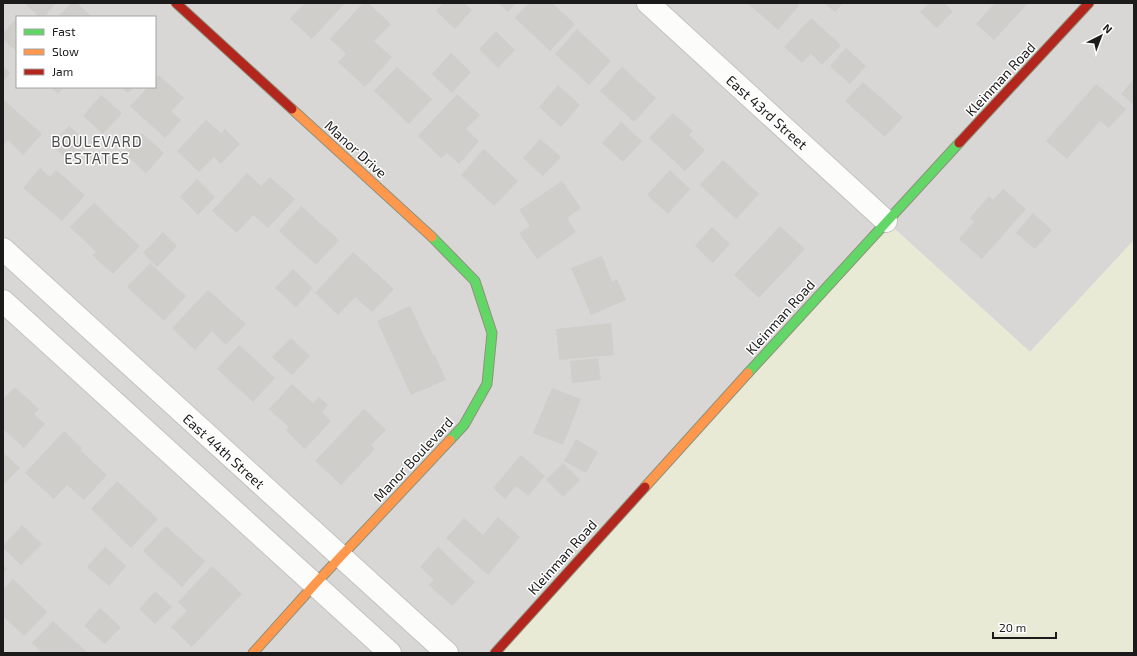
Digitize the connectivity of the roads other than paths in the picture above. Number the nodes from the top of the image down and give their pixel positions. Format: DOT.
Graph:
graph roads {
  1 [pos="176,3"];
  2 [pos="648,3"];
  3 [pos="1089,3"];
  4 [pos="886,221"];
  5 [pos="3,249"];
  6 [pos="3,300"];
  7 [pos="492,333"];
  8 [pos="340,558"];
  9 [pos="316,584"];
  10 [pos="253,653"];
  11 [pos="390,653"];
  12 [pos="446,653"];
  13 [pos="494,653"];
  1 -- 7 [label="street, Manor Drive"];
  2 -- 4 [label="street, East 43rd Street"];
  3 -- 4 [label="street, Kleinman Road"];
  4 -- 13 [label="street, Kleinman Road"];
  5 -- 8 [label="street, East 44th Street"];
  6 -- 9 [label="street"];
  7 -- 8 [label="street, Manor Boulevard"];
  8 -- 9 [label="street, Manor Boulevard"];
  8 -- 12 [label="street, East 44th Street"];
  9 -- 10 [label="street, Manor Boulevard"];
  9 -- 11 [label="street"];
}
